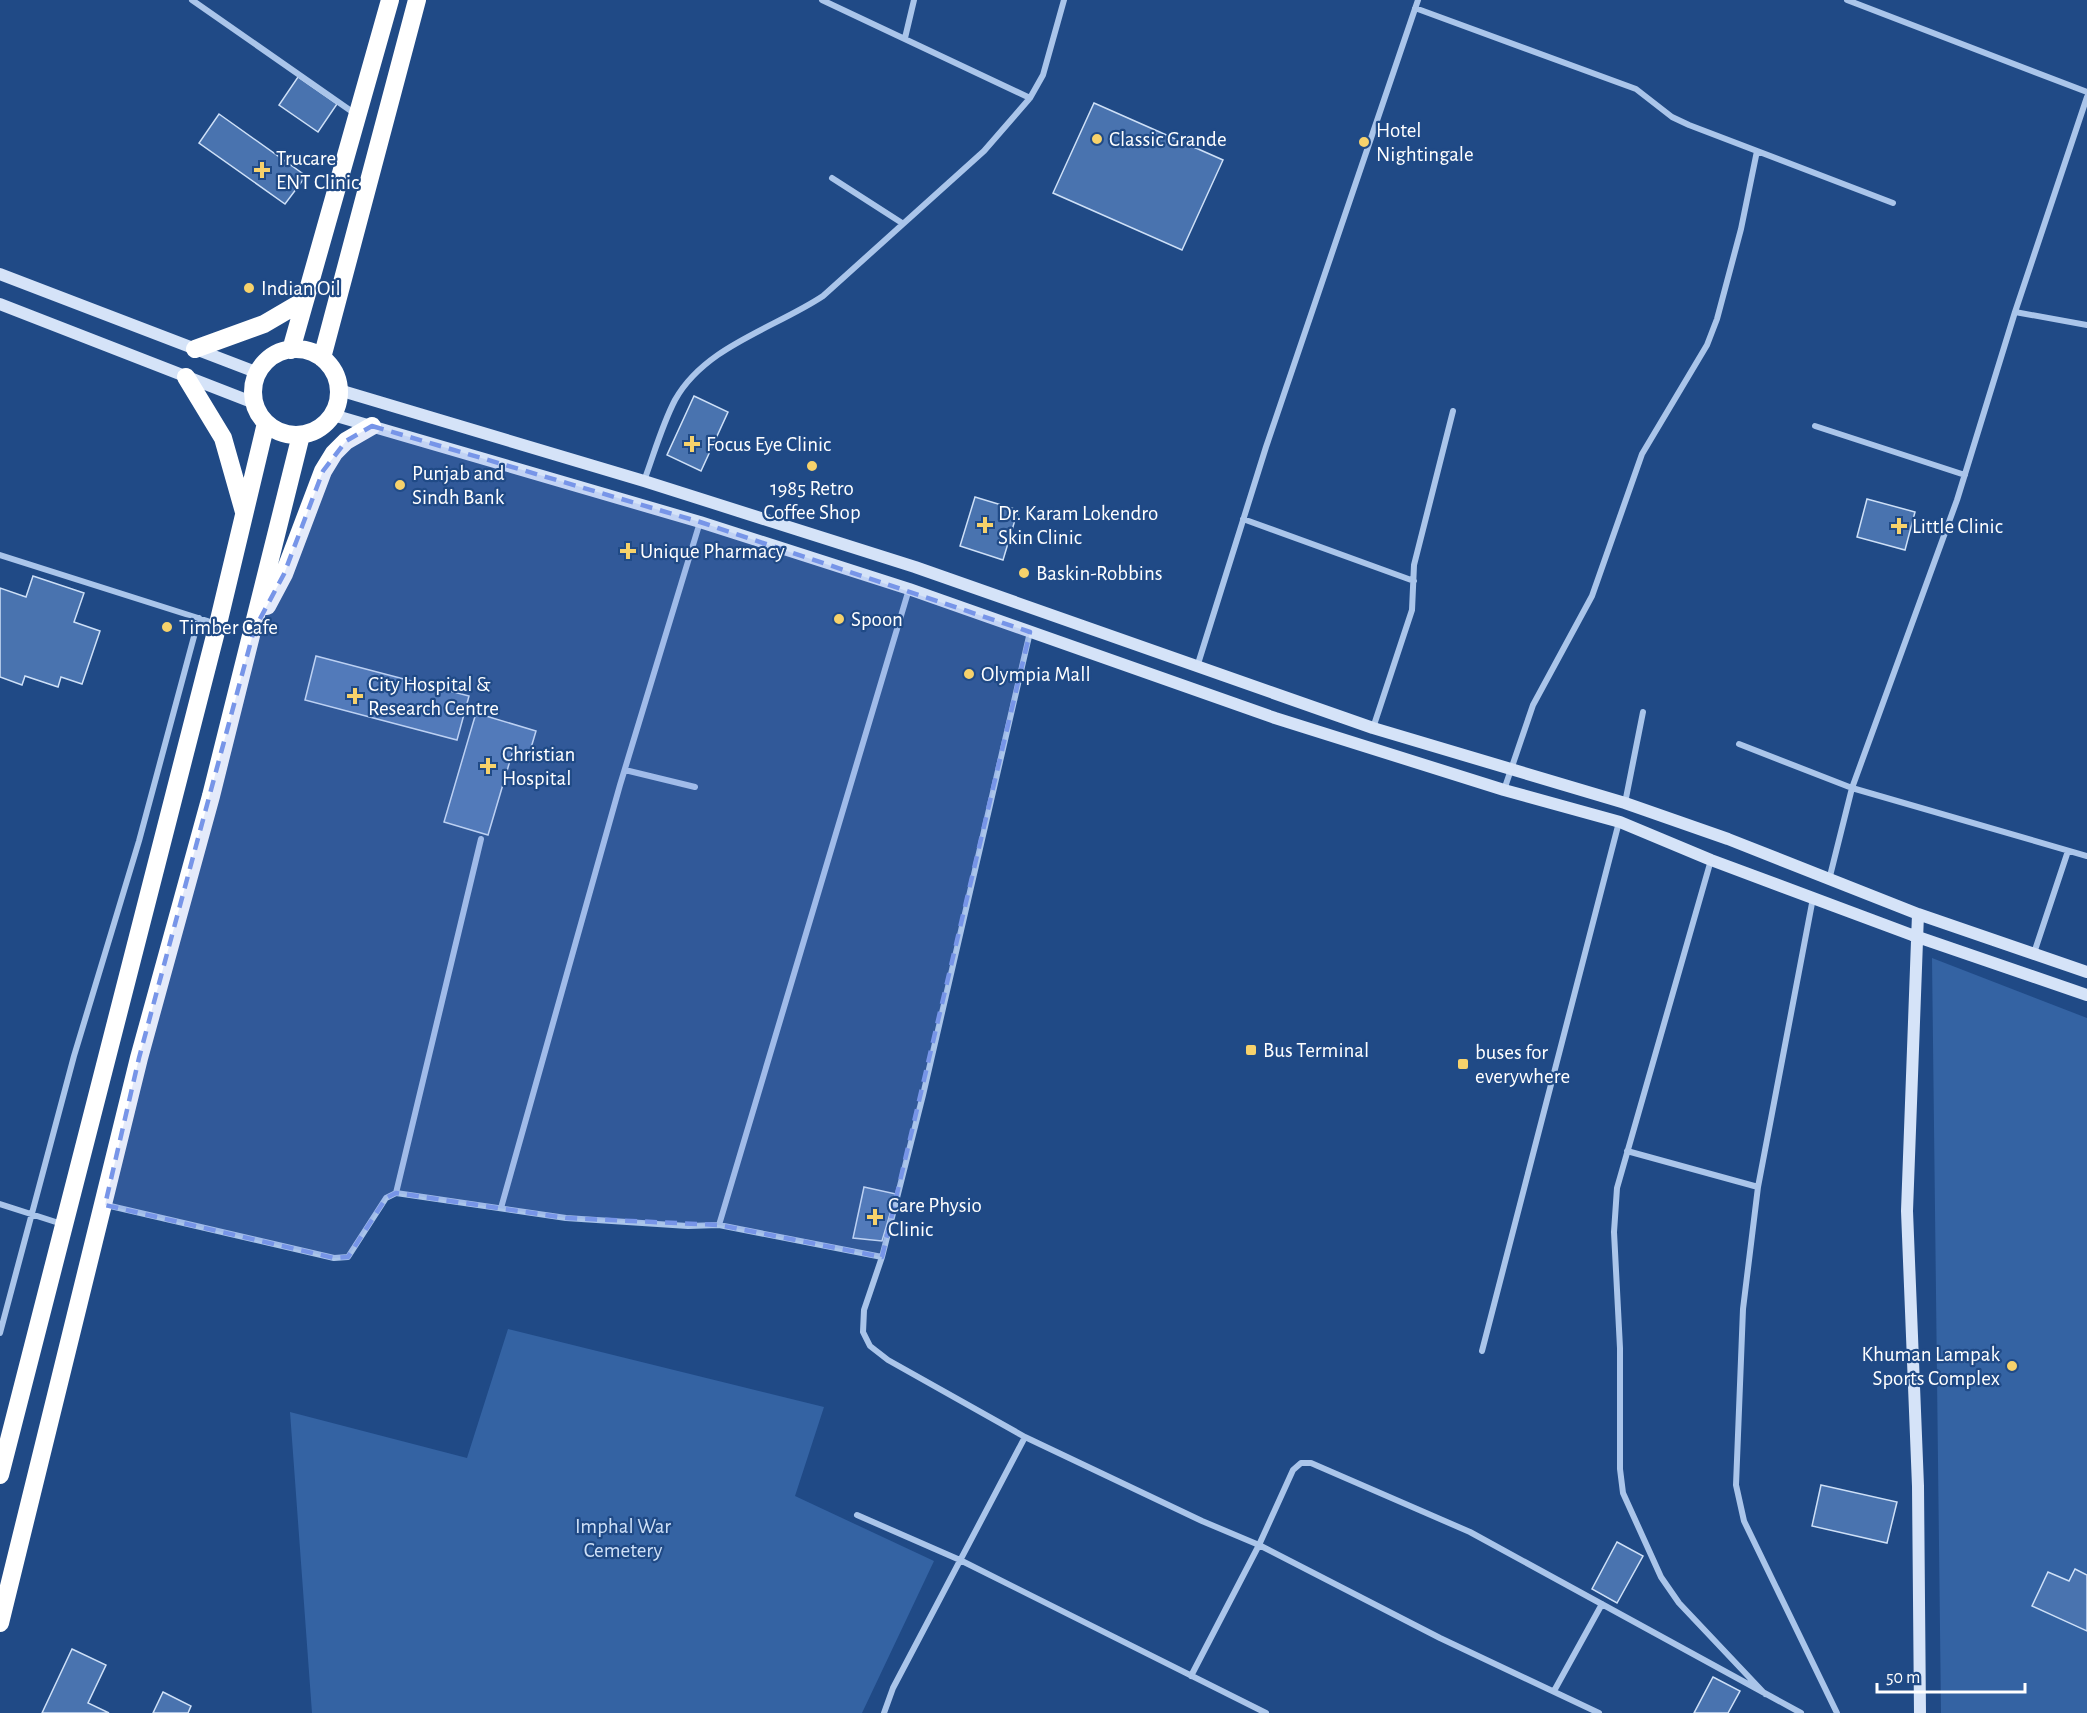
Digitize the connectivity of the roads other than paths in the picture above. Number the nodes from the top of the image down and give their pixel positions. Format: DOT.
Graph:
graph roads {
  1 [pos="192,0"];
  2 [pos="390,0"];
  3 [pos="417,0"];
  4 [pos="822,0"];
  5 [pos="914,0"];
  6 [pos="1064,0"];
  7 [pos="1418,0"];
  8 [pos="1847,0"];
  9 [pos="1415,8"];
  10 [pos="905,38"];
  11 [pos="2087,92"];
  12 [pos="2087,97"];
  13 [pos="1030,98"];
  14 [pos="358,115"];
  15 [pos="1757,151"];
  16 [pos="831,178"];
  17 [pos="1893,203"];
  18 [pos="902,223"];
  19 [pos="0,274"];
  20 [pos="305,300"];
  21 [pos="0,304"];
  22 [pos="2015,312"];
  23 [pos="2087,326"];
  24 [pos="195,349"];
  25 [pos="291,350"];
  26 [pos="322,358"];
  27 [pos="258,373"];
  28 [pos="186,377"];
  29 [pos="339,390"];
  30 [pos="254,403"];
  31 [pos="1453,411"];
  32 [pos="333,415"];
  33 [pos="266,423"];
  34 [pos="372,426"];
  35 [pos="1815,426"];
  36 [pos="301,435"];
  37 [pos="1965,474"];
  38 [pos="644,481"];
  39 [pos="244,513"];
  40 [pos="1244,519"];
  41 [pos="700,522"];
  42 [pos="0,555"];
  43 [pos="1414,581"];
  44 [pos="909,589"];
  45 [pos="199,618"];
  46 [pos="218,624"];
  47 [pos="254,630"];
  48 [pos="1030,633"];
  49 [pos="1135,645"];
  50 [pos="1128,667"];
  51 [pos="1196,668"];
  52 [pos="1643,712"];
  53 [pos="1373,728"];
  54 [pos="1739,744"];
  55 [pos="625,770"];
  56 [pos="1511,771"];
  57 [pos="695,787"];
  58 [pos="1852,788"];
  59 [pos="1504,790"];
  60 [pos="1625,802"];
  61 [pos="1620,822"];
  62 [pos="482,839"];
  63 [pos="2068,850"];
  64 [pos="2087,856"];
  65 [pos="1711,860"];
  66 [pos="1829,880"];
  67 [pos="1813,898"];
  68 [pos="1918,914"];
  69 [pos="1916,936"];
  70 [pos="2034,953"];
  71 [pos="2087,972"];
  72 [pos="2087,995"];
  73 [pos="1627,1150"];
  74 [pos="1758,1187"];
  75 [pos="396,1193"];
  76 [pos="0,1204"];
  77 [pos="105,1205"];
  78 [pos="501,1208"];
  79 [pos="33,1215"];
  80 [pos="63,1224"];
  81 [pos="718,1225"];
  82 [pos="882,1257"];
  83 [pos="0,1333"];
  84 [pos="1482,1351"];
  85 [pos="1024,1437"];
  86 [pos="0,1475"];
  87 [pos="857,1515"];
  88 [pos="1259,1545"];
  89 [pos="960,1560"];
  90 [pos="1602,1604"];
  91 [pos="0,1623"];
  92 [pos="1191,1676"];
  93 [pos="1554,1691"];
  94 [pos="1765,1694"];
  95 [pos="884,1713"];
  96 [pos="1266,1713"];
  97 [pos="1599,1713"];
  98 [pos="1801,1713"];
  99 [pos="1837,1713"];
  100 [pos="1920,1713"];
  1 -- 14 [label="street"];
  2 -- 14 [label="highway"];
  3 -- 26 [label="highway"];
  4 -- 10 [label="street"];
  5 -- 10 [label="street"];
  6 -- 13 [label="street"];
  7 -- 9 [label="street"];
  8 -- 11 [label="street"];
  9 -- 15 [label="street"];
  9 -- 40 [label="street"];
  10 -- 13 [label="street"];
  12 -- 22 [label="street"];
  13 -- 18 [label="street"];
  14 -- 20 [label="highway"];
  15 -- 17 [label="street"];
  15 -- 56 [label="street"];
  16 -- 18 [label="street"];
  18 -- 38 [label="street"];
  19 -- 24 [label="main road"];
  20 -- 24 [label="highway"];
  20 -- 25 [label="highway"];
  21 -- 28 [label="main road"];
  22 -- 23 [label="street"];
  22 -- 37 [label="street"];
  24 -- 27 [label="main road"];
  25 -- 26 [label="highway"];
  25 -- 27 [label="highway"];
  26 -- 29 [label="highway"];
  27 -- 30 [label="highway"];
  28 -- 30 [label="main road"];
  28 -- 39 [label="highway"];
  29 -- 32 [label="highway"];
  29 -- 38 [label="main road"];
  30 -- 33 [label="highway"];
  31 -- 43 [label="street"];
  32 -- 34 [label="main road"];
  32 -- 36 [label="highway"];
  33 -- 36 [label="highway"];
  33 -- 39 [label="highway"];
  34 -- 41 [label="main road"];
  34 -- 47 [label="highway"];
  35 -- 37 [label="street"];
  36 -- 47 [label="highway"];
  37 -- 58 [label="street"];
  38 -- 49 [label="main road"];
  39 -- 46 [label="highway"];
  40 -- 43 [label="street"];
  40 -- 51 [label="street"];
  41 -- 44 [label="main road"];
  41 -- 55 [label="street"];
  42 -- 45 [label="street"];
  43 -- 53 [label="street"];
  44 -- 48 [label="main road"];
  44 -- 81 [label="street"];
  45 -- 46 [label="street"];
  45 -- 79 [label="street"];
  46 -- 80 [label="highway"];
  47 -- 77 [label="highway"];
  48 -- 50 [label="main road"];
  48 -- 82 [label="street"];
  49 -- 50 [label="main road"];
  49 -- 51 [label="main road"];
  50 -- 59 [label="main road"];
  51 -- 53 [label="main road"];
  52 -- 60 [label="street"];
  53 -- 56 [label="main road"];
  54 -- 58 [label="street"];
  55 -- 57 [label="street"];
  55 -- 78 [label="street"];
  56 -- 59 [label="street"];
  56 -- 60 [label="main road"];
  58 -- 63 [label="street"];
  58 -- 66 [label="street"];
  59 -- 61 [label="main road"];
  60 -- 66 [label="main road"];
  61 -- 65 [label="main road"];
  61 -- 84 [label="street"];
  62 -- 75 [label="street"];
  63 -- 64 [label="street"];
  63 -- 70 [label="street"];
  65 -- 67 [label="main road"];
  65 -- 73 [label="street"];
  66 -- 68 [label="main road"];
  67 -- 69 [label="main road"];
  67 -- 74 [label="street"];
  68 -- 69 [label="main road"];
  68 -- 70 [label="main road"];
  69 -- 72 [label="main road"];
  69 -- 100 [label="main road"];
  70 -- 71 [label="main road"];
  73 -- 74 [label="street"];
  73 -- 94 [label="street"];
  74 -- 99 [label="street"];
  75 -- 77 [label="street"];
  75 -- 78 [label="street"];
  76 -- 79 [label="street"];
  77 -- 91 [label="highway"];
  78 -- 81 [label="street"];
  79 -- 80 [label="street"];
  79 -- 83 [label="street"];
  80 -- 86 [label="highway"];
  81 -- 82 [label="street"];
  82 -- 85 [label="street"];
  85 -- 88 [label="street"];
  85 -- 89 [label="street"];
  87 -- 89 [label="street"];
  88 -- 90 [label="street"];
  88 -- 92 [label="street"];
  88 -- 93 [label="street"];
  89 -- 92 [label="street"];
  89 -- 95 [label="street"];
  90 -- 93 [label="street"];
  90 -- 94 [label="street"];
  92 -- 96 [label="street"];
  93 -- 97 [label="street"];
  94 -- 98 [label="street"];
}
